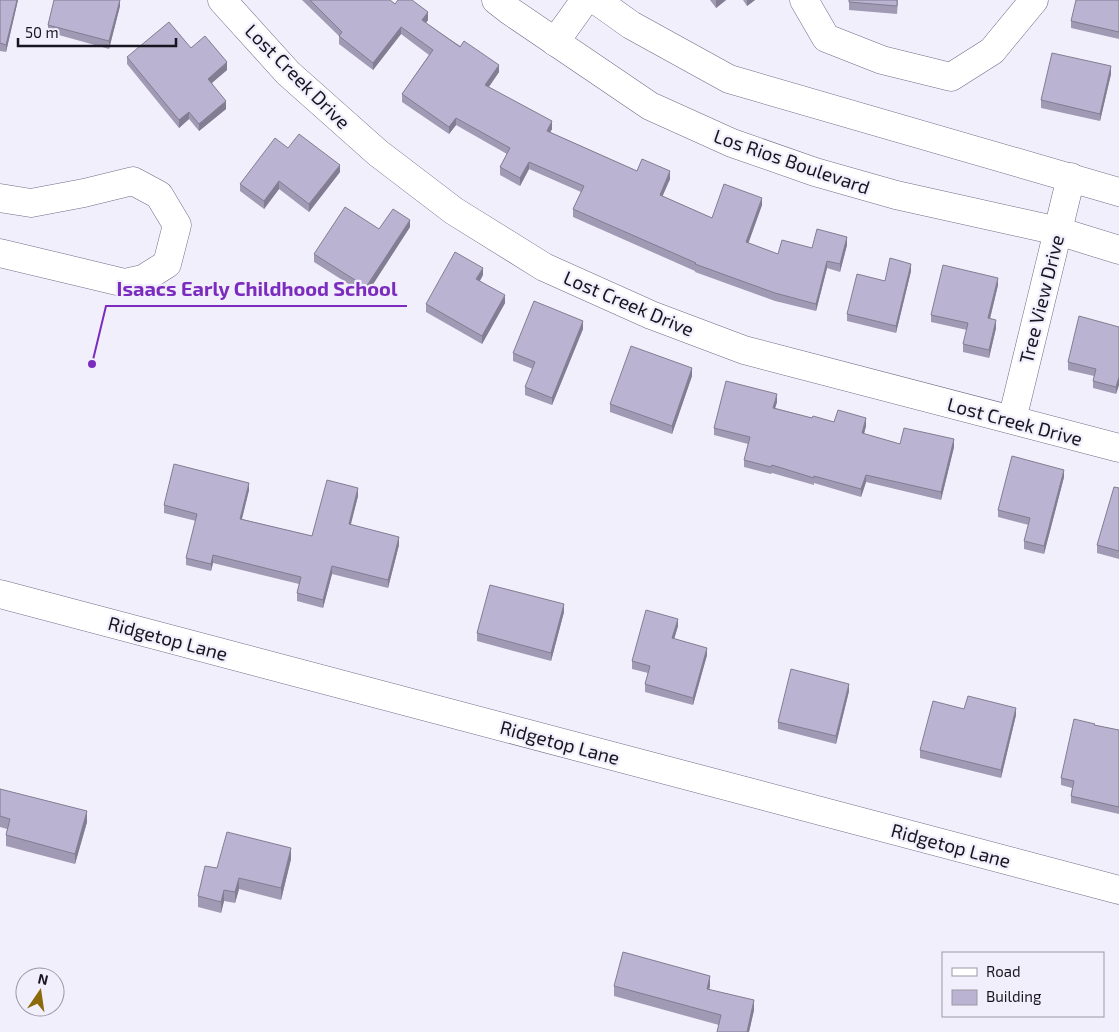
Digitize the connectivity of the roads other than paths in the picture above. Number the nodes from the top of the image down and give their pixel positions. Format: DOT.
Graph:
graph roads {
  1 [pos="222,0"];
  2 [pos="496,0"];
  3 [pos="585,0"];
  4 [pos="596,0"];
  5 [pos="804,0"];
  6 [pos="1034,0"];
  7 [pos="555,42"];
  8 [pos="1071,177"];
  9 [pos="1119,192"];
  10 [pos="0,198"];
  11 [pos="1058,231"];
  12 [pos="1119,250"];
  13 [pos="0,253"];
  14 [pos="1012,420"];
  15 [pos="1119,448"];
  16 [pos="0,594"];
  17 [pos="1119,890"];
  1 -- 14 [label="street, Lost Creek Drive"];
  2 -- 7 [label="street, Los Rios Boulevard"];
  3 -- 7 [label="street"];
  4 -- 8 [label="street"];
  5 -- 6 [label="street"];
  7 -- 11 [label="street, Los Rios Boulevard"];
  8 -- 9 [label="street"];
  8 -- 11 [label="street, Tree View Drive"];
  10 -- 13 [label="street"];
  11 -- 12 [label="street, Los Rios Boulevard"];
  11 -- 14 [label="street, Tree View Drive"];
  14 -- 15 [label="street, Lost Creek Drive"];
  16 -- 17 [label="street, Ridgetop Lane"];
}
